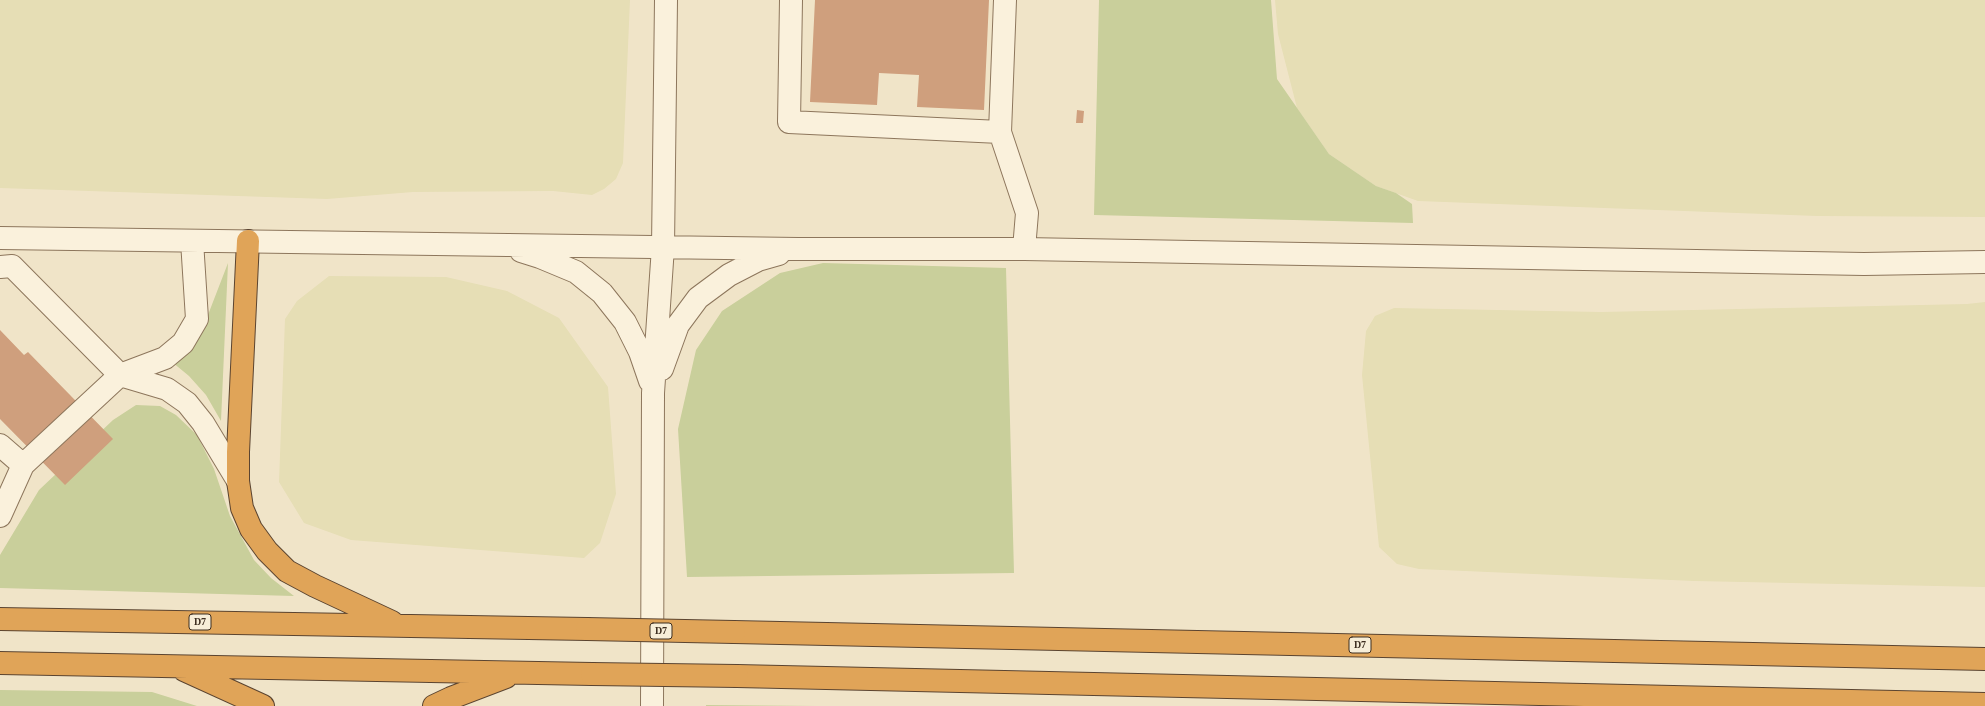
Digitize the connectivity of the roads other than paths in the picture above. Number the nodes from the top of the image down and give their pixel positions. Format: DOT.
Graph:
graph roads {
  1 [pos="666,0"];
  2 [pos="791,0"];
  3 [pos="1005,0"];
  4 [pos="1000,132"];
  5 [pos="0,238"];
  6 [pos="192,240"];
  7 [pos="248,242"];
  8 [pos="497,245"];
  9 [pos="663,247"];
  10 [pos="798,249"];
  11 [pos="1024,249"];
  12 [pos="1985,262"];
  13 [pos="0,267"];
  14 [pos="120,375"];
  15 [pos="653,393"];
  16 [pos="0,445"];
  17 [pos="23,465"];
  18 [pos="238,481"];
  19 [pos="0,516"];
  20 [pos="0,619"];
  21 [pos="401,626"];
  22 [pos="1985,659"];
  23 [pos="0,663"];
  24 [pos="175,666"];
  25 [pos="516,673"];
  26 [pos="1985,704"];
  27 [pos="262,706"];
  28 [pos="434,706"];
  29 [pos="652,706"];
  1 -- 9 [label="street"];
  2 -- 4 [label="street"];
  3 -- 4 [label="street"];
  4 -- 11 [label="street"];
  5 -- 6 [label="street"];
  6 -- 7 [label="street"];
  6 -- 14 [label="street"];
  7 -- 8 [label="street"];
  7 -- 18 [label="highway"];
  8 -- 9 [label="street"];
  8 -- 15 [label="street"];
  9 -- 10 [label="street"];
  9 -- 15 [label="street"];
  10 -- 11 [label="street"];
  10 -- 15 [label="street"];
  11 -- 12 [label="street"];
  13 -- 14 [label="street"];
  14 -- 17 [label="street"];
  14 -- 18 [label="street"];
  15 -- 29 [label="street"];
  16 -- 17 [label="street"];
  17 -- 19 [label="street"];
  18 -- 21 [label="highway"];
  20 -- 21 [label="highway, D7"];
  21 -- 22 [label="highway, D7, bridge"];
  23 -- 24 [label="highway"];
  24 -- 25 [label="highway"];
  24 -- 27 [label="highway"];
  25 -- 26 [label="highway, bridge"];
  25 -- 28 [label="highway"];
}
